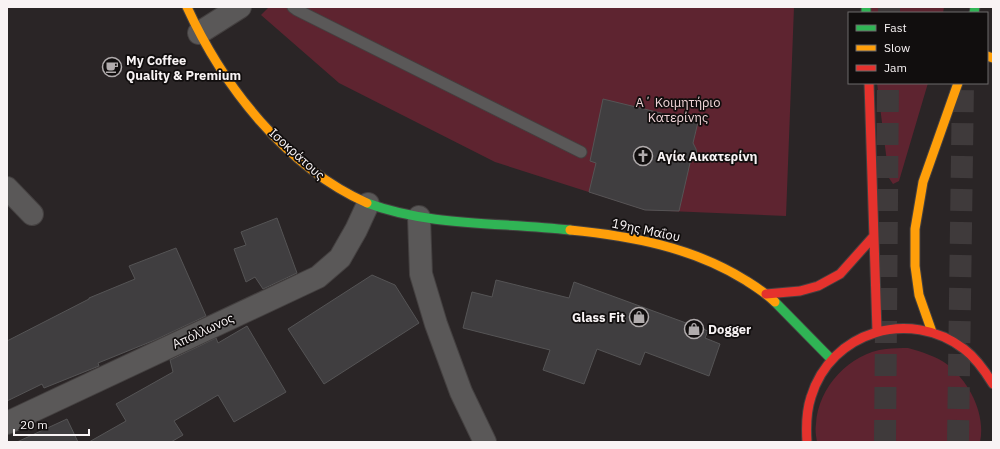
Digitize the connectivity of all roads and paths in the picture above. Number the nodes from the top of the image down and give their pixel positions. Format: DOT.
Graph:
graph roads {
  1 [pos="187,7"];
  2 [pos="240,7"];
  3 [pos="293,7"];
  4 [pos="199,34"];
  5 [pos="868,84"];
  6 [pos="958,84"];
  7 [pos="581,152"];
  8 [pos="7,188"];
  9 [pos="368,204"];
  10 [pos="32,214"];
  11 [pos="419,217"];
  12 [pos="874,237"];
  13 [pos="766,294"];
  14 [pos="877,331"];
  15 [pos="932,332"];
  16 [pos="831,359"];
  17 [pos="993,384"];
  18 [pos="7,423"];
  19 [pos="485,442"];
  20 [pos="807,442"];
  1 -- 4 [label="main road, Ισοκράτους"];
  2 -- 4 [label="street"];
  3 -- 7 [label="lane"];
  4 -- 9 [label="main road, Ισοκράτους"];
  5 -- 12 [label="main road"];
  6 -- 15 [label="main road"];
  8 -- 10 [label="street"];
  9 -- 11 [label="main road, Ισοκράτους"];
  9 -- 18 [label="street, Απόλλωνος"];
  11 -- 13 [label="main road, 19ης Μαΐου"];
  11 -- 19 [label="street"];
  12 -- 13 [label="main road"];
  12 -- 14 [label="main road"];
  13 -- 16 [label="main road, 19ης Μαΐου"];
  14 -- 15 [label="main road"];
  14 -- 16 [label="main road"];
  15 -- 17 [label="main road"];
  16 -- 20 [label="main road"];
}
